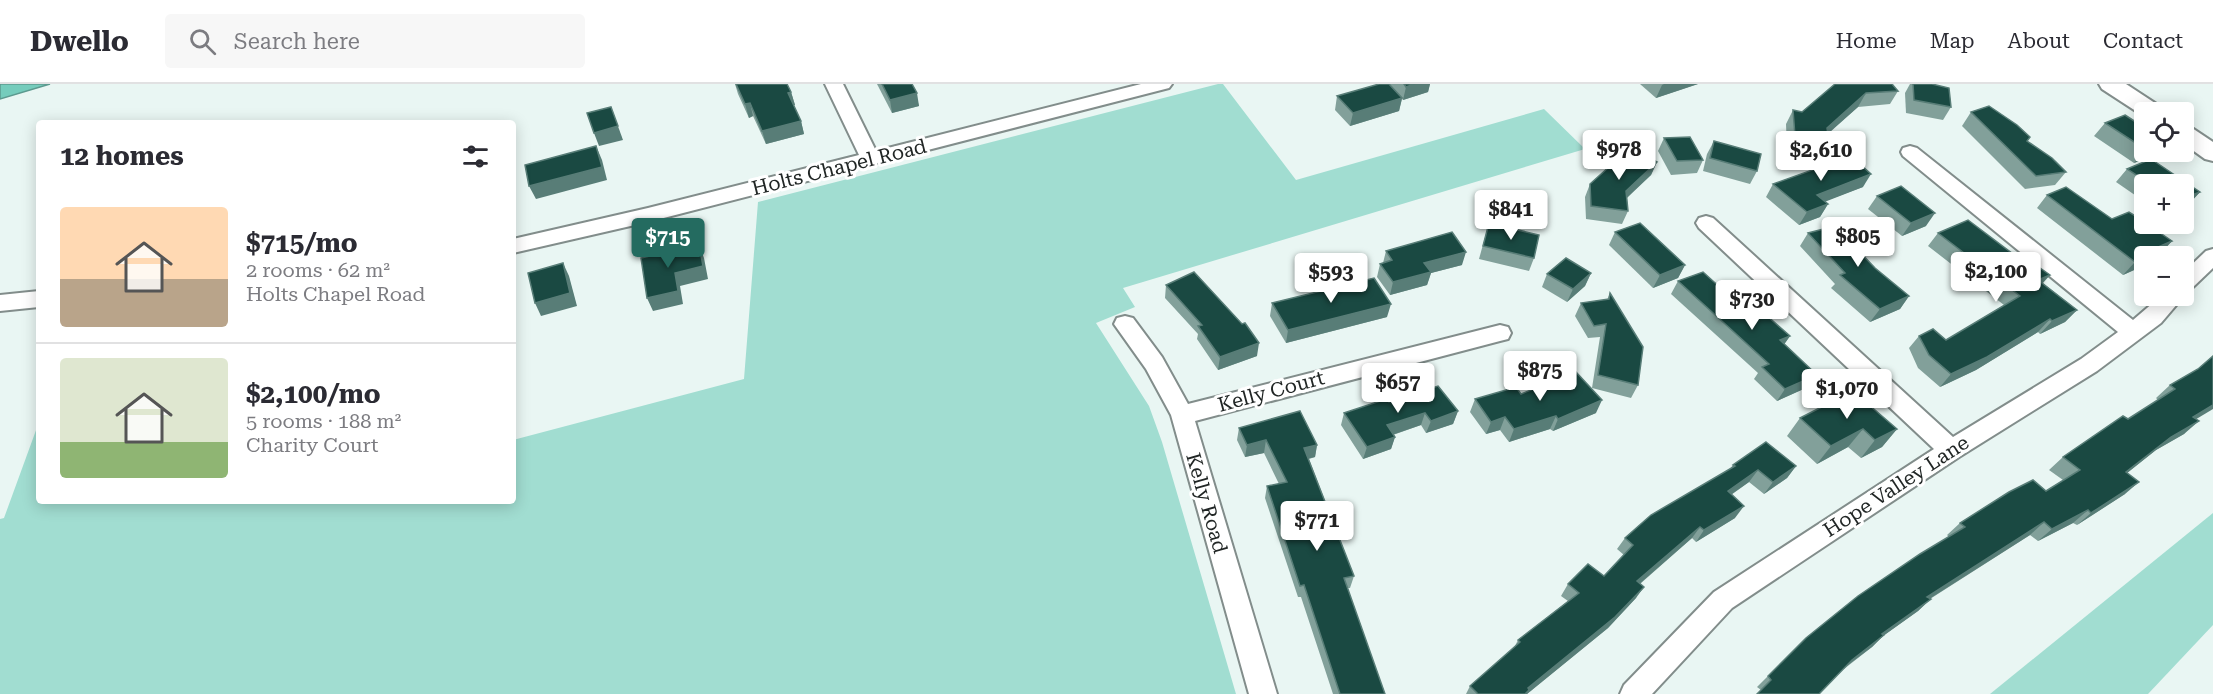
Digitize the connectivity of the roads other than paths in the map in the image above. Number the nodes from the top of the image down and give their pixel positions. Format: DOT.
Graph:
graph roads {
  1 [pos="834,84"];
  2 [pos="1163,84"];
  3 [pos="2110,84"];
  4 [pos="2138,102"];
  5 [pos="2194,140"];
  6 [pos="1910,152"];
  7 [pos="2213,153"];
  8 [pos="871,159"];
  9 [pos="1707,223"];
  10 [pos="516,245"];
  11 [pos="2213,256"];
  12 [pos="2194,274"];
  13 [pos="36,300"];
  14 [pos="0,303"];
  15 [pos="2163,306"];
  16 [pos="1125,324"];
  17 [pos="1500,333"];
  18 [pos="2134,333"];
  19 [pos="1182,415"];
  20 [pos="1951,450"];
  21 [pos="1263,694"];
  22 [pos="1634,694"];
  1 -- 8 [label="street"];
  2 -- 8 [label="street, Holts Chapel Road"];
  3 -- 4 [label="street"];
  5 -- 7 [label="street"];
  6 -- 18 [label="street"];
  8 -- 10 [label="street, Holts Chapel Road"];
  9 -- 20 [label="street"];
  11 -- 12 [label="street"];
  13 -- 14 [label="street"];
  15 -- 18 [label="street, Hope Valley Lane"];
  16 -- 19 [label="street, Kelly Road"];
  17 -- 19 [label="street, Kelly Court"];
  18 -- 20 [label="street, Hope Valley Lane"];
  19 -- 21 [label="street, Kelly Road"];
  20 -- 22 [label="street, Hope Valley Lane"];
}
